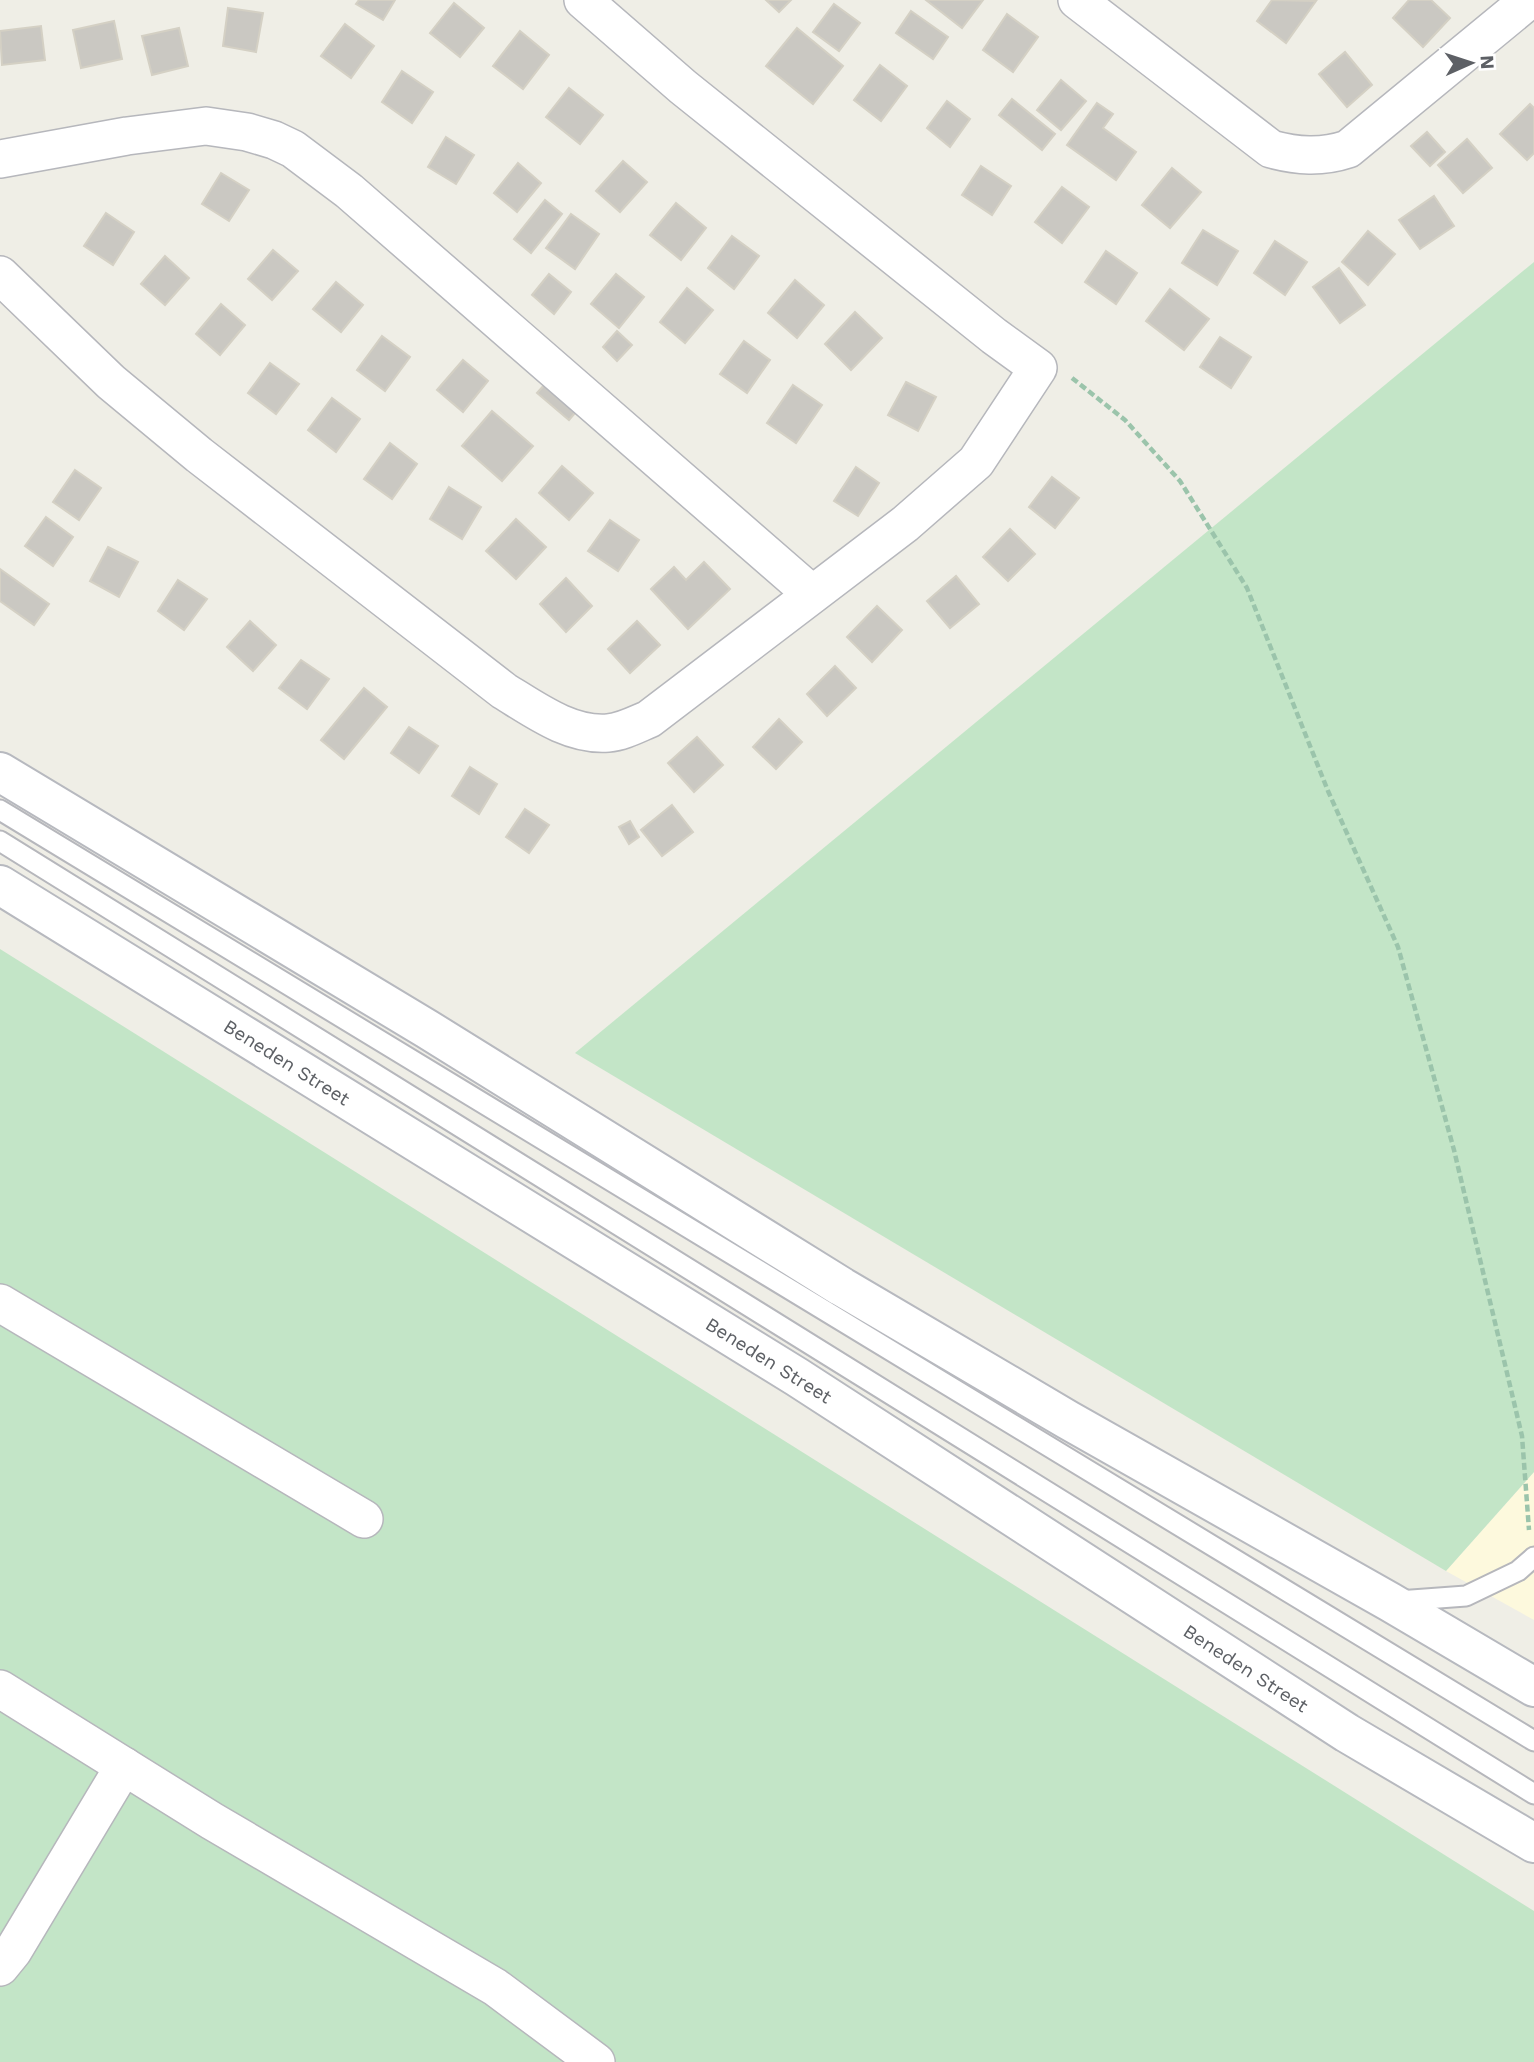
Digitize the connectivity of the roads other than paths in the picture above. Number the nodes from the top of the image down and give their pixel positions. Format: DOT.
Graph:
graph roads {
  1 [pos="583,0"];
  2 [pos="1077,0"];
  3 [pos="1529,0"];
  4 [pos="0,159"];
  5 [pos="0,275"];
  6 [pos="812,594"];
  7 [pos="0,772"];
  8 [pos="0,810"];
  9 [pos="0,841"];
  10 [pos="0,885"];
  11 [pos="0,1303"];
  12 [pos="364,1519"];
  13 [pos="1533,1558"];
  14 [pos="1390,1602"];
  15 [pos="1534,1687"];
  16 [pos="0,1689"];
  17 [pos="1534,1741"];
  18 [pos="124,1766"];
  19 [pos="1534,1794"];
  20 [pos="1534,1843"];
  21 [pos="0,1967"];
  22 [pos="596,2062"];
  1 -- 6 [label="street"];
  2 -- 3 [label="street"];
  4 -- 6 [label="street"];
  5 -- 6 [label="street"];
  7 -- 14 [label="main road"];
  8 -- 17 [label="lane"];
  9 -- 19 [label="lane"];
  10 -- 20 [label="main road, Beneden Street"];
  11 -- 12 [label="street"];
  13 -- 14 [label="lane"];
  14 -- 15 [label="main road"];
  16 -- 18 [label="street"];
  18 -- 21 [label="street"];
  18 -- 22 [label="street"];
}
